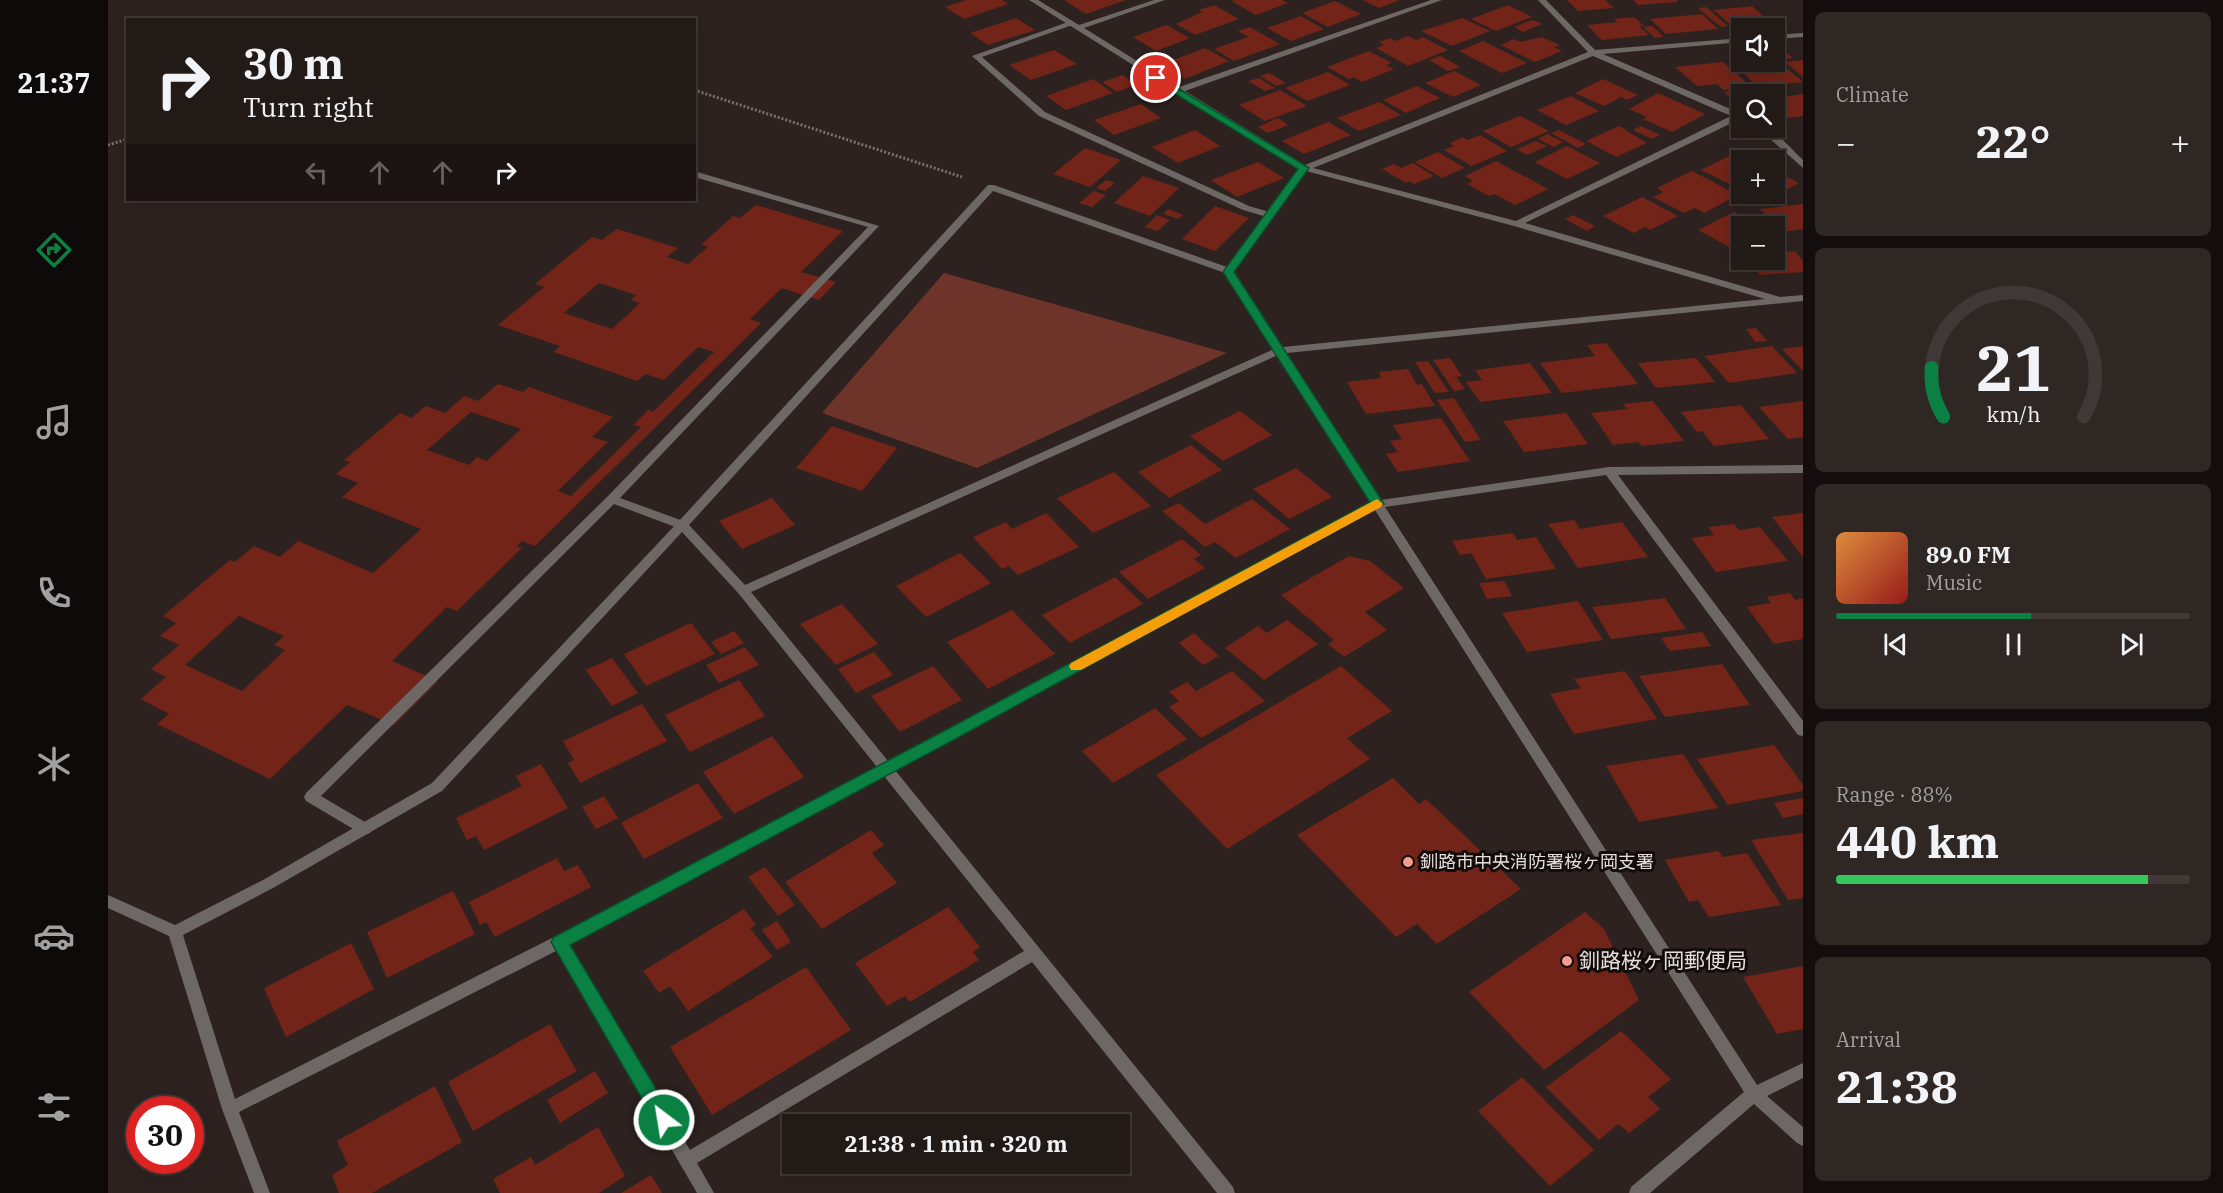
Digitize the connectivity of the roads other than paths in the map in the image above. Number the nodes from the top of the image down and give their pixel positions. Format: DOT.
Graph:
graph roads {
  1 [pos="1033,0"];
  2 [pos="1161,0"];
  3 [pos="1438,0"];
  4 [pos="1542,0"];
  5 [pos="1074,26"];
  6 [pos="1803,35"];
  7 [pos="1785,36"];
  8 [pos="1731,41"];
  9 [pos="1593,53"];
  10 [pos="1176,91"];
  11 [pos="1731,113"];
  12 [pos="1731,121"];
  13 [pos="1774,138"];
  14 [pos="1803,165"];
  15 [pos="1304,168"];
  16 [pos="696,175"];
  17 [pos="1270,215"];
  18 [pos="1517,224"];
  19 [pos="1229,272"];
  20 [pos="1803,298"];
  21 [pos="1784,301"];
  22 [pos="1279,351"];
  23 [pos="1803,469"];
  24 [pos="1609,471"];
  25 [pos="612,499"];
  26 [pos="1377,504"];
  27 [pos="682,525"];
  28 [pos="743,591"];
  29 [pos="1803,731"];
  30 [pos="887,768"];
  31 [pos="365,829"];
  32 [pos="108,901"];
  33 [pos="176,932"];
  34 [pos="560,942"];
  35 [pos="1034,952"];
  36 [pos="1803,1070"];
  37 [pos="1754,1094"];
  38 [pos="230,1108"];
  39 [pos="1803,1137"];
  40 [pos="687,1160"];
  41 [pos="262,1193"];
  42 [pos="706,1193"];
  43 [pos="1227,1193"];
  44 [pos="1637,1193"];
  1 -- 5 [label="street"];
  2 -- 5 [label="street"];
  3 -- 10 [label="street"];
  4 -- 9 [label="street"];
  5 -- 10 [label="street"];
  5 -- 17 [label="street"];
  6 -- 7 [label="street"];
  8 -- 9 [label="street"];
  9 -- 11 [label="street"];
  9 -- 15 [label="street"];
  10 -- 15 [label="street"];
  12 -- 18 [label="street"];
  13 -- 14 [label="street"];
  15 -- 17 [label="street"];
  15 -- 18 [label="street"];
  16 -- 25 [label="street"];
  17 -- 19 [label="street"];
  18 -- 21 [label="street"];
  19 -- 22 [label="street"];
  19 -- 27 [label="street"];
  20 -- 21 [label="street"];
  21 -- 22 [label="street"];
  22 -- 26 [label="street"];
  22 -- 28 [label="street"];
  23 -- 24 [label="street"];
  24 -- 26 [label="street"];
  24 -- 29 [label="street"];
  25 -- 27 [label="street"];
  25 -- 31 [label="street"];
  26 -- 30 [label="street"];
  26 -- 37 [label="street"];
  27 -- 28 [label="street"];
  27 -- 31 [label="street"];
  28 -- 30 [label="street"];
  30 -- 34 [label="street"];
  30 -- 35 [label="street"];
  31 -- 33 [label="street"];
  32 -- 33 [label="street"];
  33 -- 38 [label="street"];
  34 -- 38 [label="street"];
  34 -- 40 [label="street"];
  35 -- 40 [label="street"];
  35 -- 43 [label="street"];
  36 -- 37 [label="street"];
  37 -- 39 [label="street"];
  37 -- 44 [label="street"];
  38 -- 41 [label="street"];
  40 -- 42 [label="street"];
}
